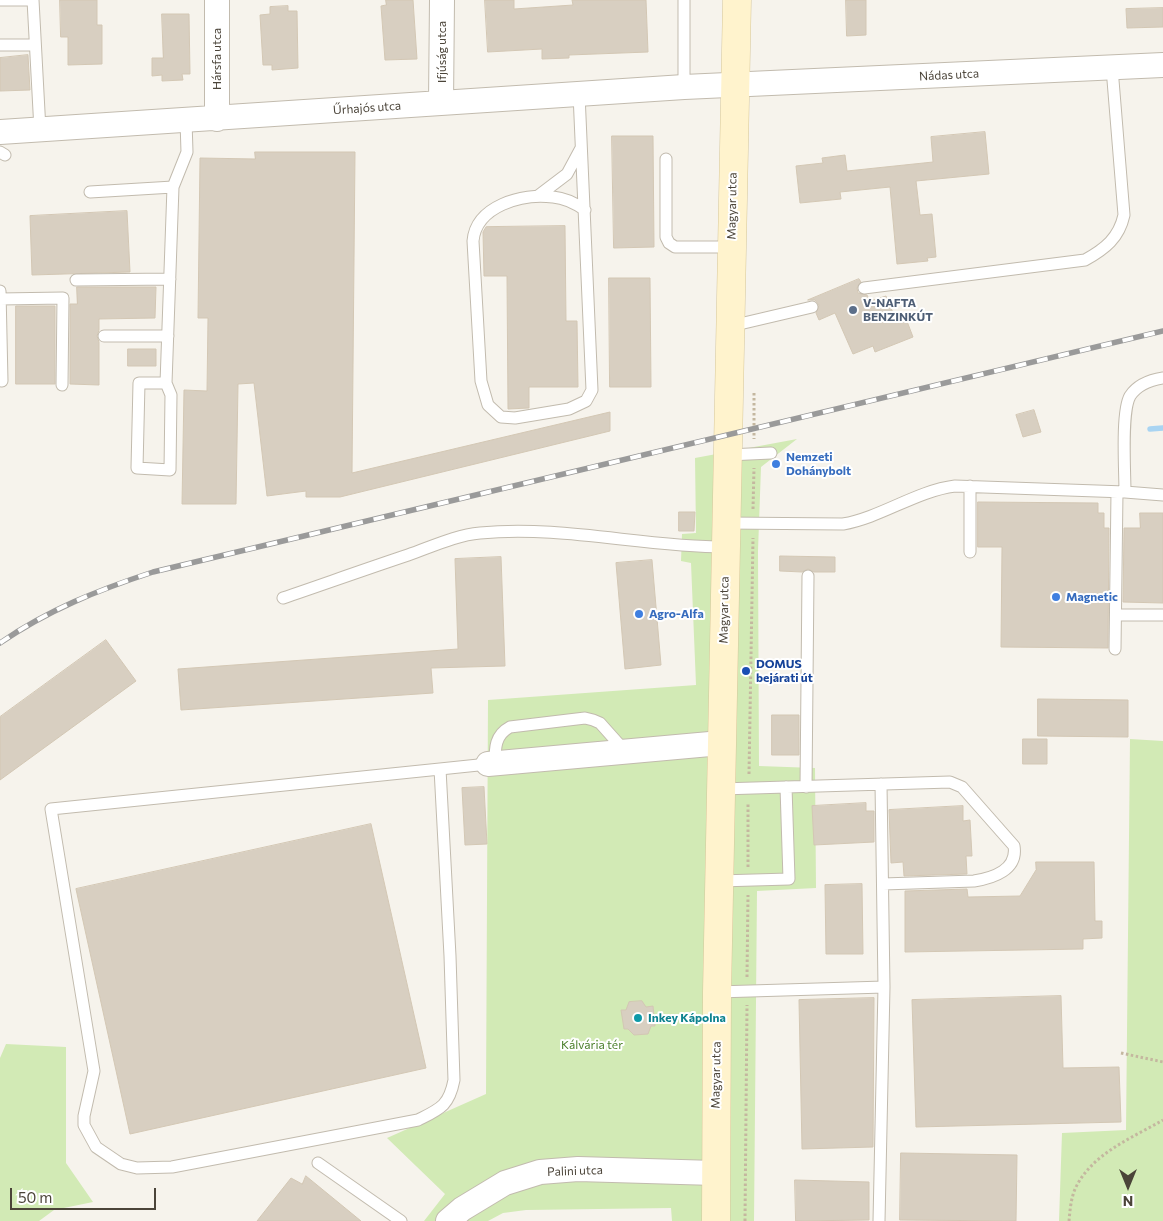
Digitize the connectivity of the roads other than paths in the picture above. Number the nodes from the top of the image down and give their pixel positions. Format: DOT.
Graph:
graph roads {
  1 [pos="0,0"];
  2 [pos="217,0"];
  3 [pos="442,0"];
  4 [pos="684,0"];
  5 [pos="737,0"];
  6 [pos="35,45"];
  7 [pos="0,46"];
  8 [pos="1163,65"];
  9 [pos="1112,68"];
  10 [pos="735,84"];
  11 [pos="684,86"];
  12 [pos="579,94"];
  13 [pos="442,104"];
  14 [pos="217,119"];
  15 [pos="186,121"];
  16 [pos="40,130"];
  17 [pos="0,132"];
  18 [pos="582,146"];
  19 [pos="666,159"];
  20 [pos="174,188"];
  21 [pos="90,192"];
  22 [pos="538,196"];
  23 [pos="585,210"];
  24 [pos="732,247"];
  25 [pos="170,279"];
  26 [pos="76,280"];
  27 [pos="864,288"];
  28 [pos="0,291"];
  29 [pos="0,299"];
  30 [pos="812,307"];
  31 [pos="730,327"];
  32 [pos="104,336"];
  33 [pos="168,336"];
  34 [pos="1163,378"];
  35 [pos="2,381"];
  36 [pos="166,383"];
  37 [pos="62,385"];
  38 [pos="771,453"];
  39 [pos="727,455"];
  40 [pos="970,486"];
  41 [pos="1121,492"];
  42 [pos="1163,495"];
  43 [pos="726,535"];
  44 [pos="970,552"];
  45 [pos="808,576"];
  46 [pos="283,598"];
  47 [pos="1116,615"];
  48 [pos="1163,615"];
  49 [pos="1115,649"];
  50 [pos="721,743"];
  51 [pos="625,751"];
  52 [pos="491,764"];
  53 [pos="440,769"];
  54 [pos="881,784"];
  55 [pos="786,787"];
  56 [pos="806,787"];
  57 [pos="720,789"];
  58 [pos="719,881"];
  59 [pos="883,884"];
  60 [pos="884,987"];
  61 [pos="717,992"];
  62 [pos="318,1163"];
  63 [pos="715,1173"];
  64 [pos="401,1221"];
  65 [pos="448,1221"];
  66 [pos="716,1221"];
  67 [pos="879,1221"];
  1 -- 6 [label="lane"];
  2 -- 14 [label="street, Hársfa utca"];
  3 -- 13 [label="street, Ifjúság utca"];
  4 -- 11 [label="lane"];
  5 -- 10 [label="main road, Magyar utca"];
  6 -- 7 [label="lane"];
  6 -- 16 [label="lane"];
  8 -- 9 [label="street, Nádas utca"];
  9 -- 10 [label="street, Nádas utca"];
  9 -- 27 [label="lane"];
  10 -- 11 [label="street, Űrhajós utca"];
  10 -- 24 [label="main road, Magyar utca"];
  11 -- 12 [label="street, Űrhajós utca"];
  12 -- 13 [label="street, Űrhajós utca"];
  12 -- 18 [label="lane"];
  13 -- 14 [label="street, Űrhajós utca"];
  14 -- 15 [label="street, Űrhajós utca"];
  15 -- 16 [label="street, Űrhajós utca"];
  15 -- 20 [label="lane"];
  16 -- 17 [label="street, Űrhajós utca"];
  18 -- 22 [label="lane"];
  18 -- 23 [label="lane"];
  19 -- 24 [label="lane"];
  20 -- 21 [label="lane"];
  20 -- 25 [label="lane"];
  22 -- 23 [label="lane"];
  22 -- 23 [label="lane"];
  24 -- 31 [label="main road, Magyar utca"];
  25 -- 26 [label="lane"];
  25 -- 33 [label="lane"];
  28 -- 29 [label="lane"];
  29 -- 35 [label="lane"];
  29 -- 37 [label="lane"];
  30 -- 31 [label="lane"];
  31 -- 39 [label="main road, Magyar utca"];
  32 -- 33 [label="lane"];
  33 -- 36 [label="lane"];
  34 -- 41 [label="lane"];
  36 -- 36 [label="lane"];
  38 -- 39 [label="lane"];
  39 -- 43 [label="main road, Magyar utca"];
  40 -- 41 [label="lane"];
  40 -- 43 [label="lane"];
  40 -- 44 [label="lane"];
  41 -- 42 [label="lane"];
  41 -- 47 [label="lane"];
  43 -- 46 [label="lane"];
  43 -- 50 [label="main road, Magyar utca"];
  45 -- 56 [label="lane"];
  47 -- 48 [label="lane"];
  47 -- 49 [label="lane"];
  50 -- 51 [label="street"];
  50 -- 57 [label="main road, Magyar utca"];
  51 -- 52 [label="street"];
  51 -- 52 [label="lane"];
  52 -- 53 [label="lane"];
  53 -- 53 [label="lane"];
  54 -- 56 [label="lane"];
  54 -- 59 [label="lane"];
  54 -- 59 [label="lane"];
  55 -- 56 [label="lane"];
  55 -- 57 [label="lane"];
  55 -- 58 [label="lane"];
  57 -- 58 [label="main road, Magyar utca"];
  58 -- 61 [label="main road, Magyar utca"];
  59 -- 60 [label="lane"];
  60 -- 61 [label="lane"];
  60 -- 67 [label="lane"];
  61 -- 63 [label="main road, Magyar utca"];
  62 -- 64 [label="lane"];
  63 -- 65 [label="street, Palini utca"];
  63 -- 66 [label="main road, Magyar utca"];
}
